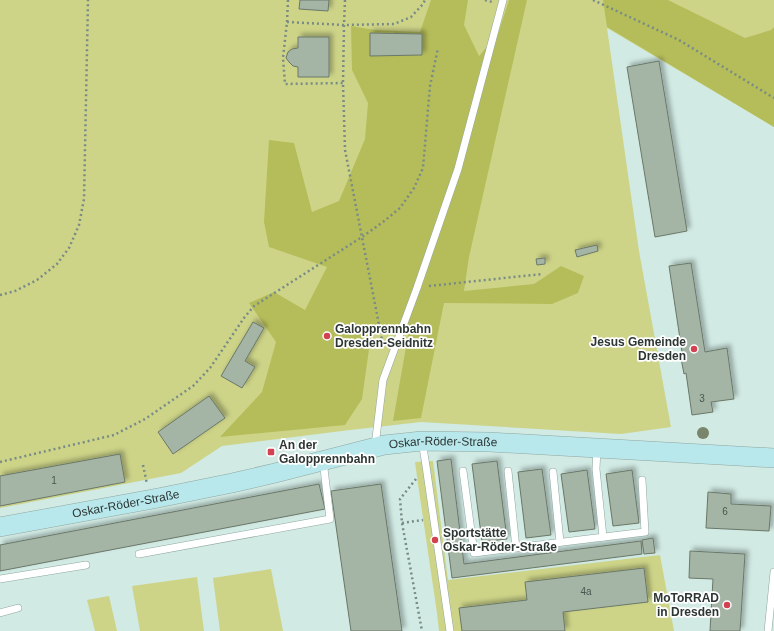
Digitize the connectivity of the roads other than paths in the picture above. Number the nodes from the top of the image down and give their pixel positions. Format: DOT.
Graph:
graph roads {
  1 [pos="503,0"];
  2 [pos="422,441"];
  3 [pos="375,446"];
  4 [pos="597,448"];
  5 [pos="774,458"];
  6 [pos="323,460"];
  7 [pos="463,471"];
  8 [pos="508,471"];
  9 [pos="552,472"];
  10 [pos="642,480"];
  11 [pos="0,527"];
  12 [pos="603,537"];
  13 [pos="560,542"];
  14 [pos="516,548"];
  15 [pos="140,554"];
  16 [pos="86,565"];
  17 [pos="774,572"];
  18 [pos="0,579"];
  19 [pos="18,608"];
  20 [pos="0,613"];
  21 [pos="450,631"];
  22 [pos="768,631"];
  1 -- 3 [label="lane"];
  2 -- 3 [label="street, Oskar-Röder-Straße"];
  2 -- 4 [label="street, Oskar-Röder-Straße"];
  2 -- 21 [label="lane"];
  3 -- 6 [label="street, Oskar-Röder-Straße"];
  4 -- 5 [label="street, Oskar-Röder-Straße"];
  4 -- 12 [label="lane"];
  6 -- 11 [label="street, Oskar-Röder-Straße"];
  6 -- 15 [label="lane"];
  7 -- 14 [label="lane"];
  8 -- 14 [label="lane"];
  9 -- 13 [label="lane"];
  10 -- 12 [label="lane"];
  12 -- 13 [label="lane"];
  13 -- 14 [label="lane"];
  16 -- 18 [label="lane"];
  17 -- 22 [label="lane"];
  19 -- 20 [label="lane"];
}
